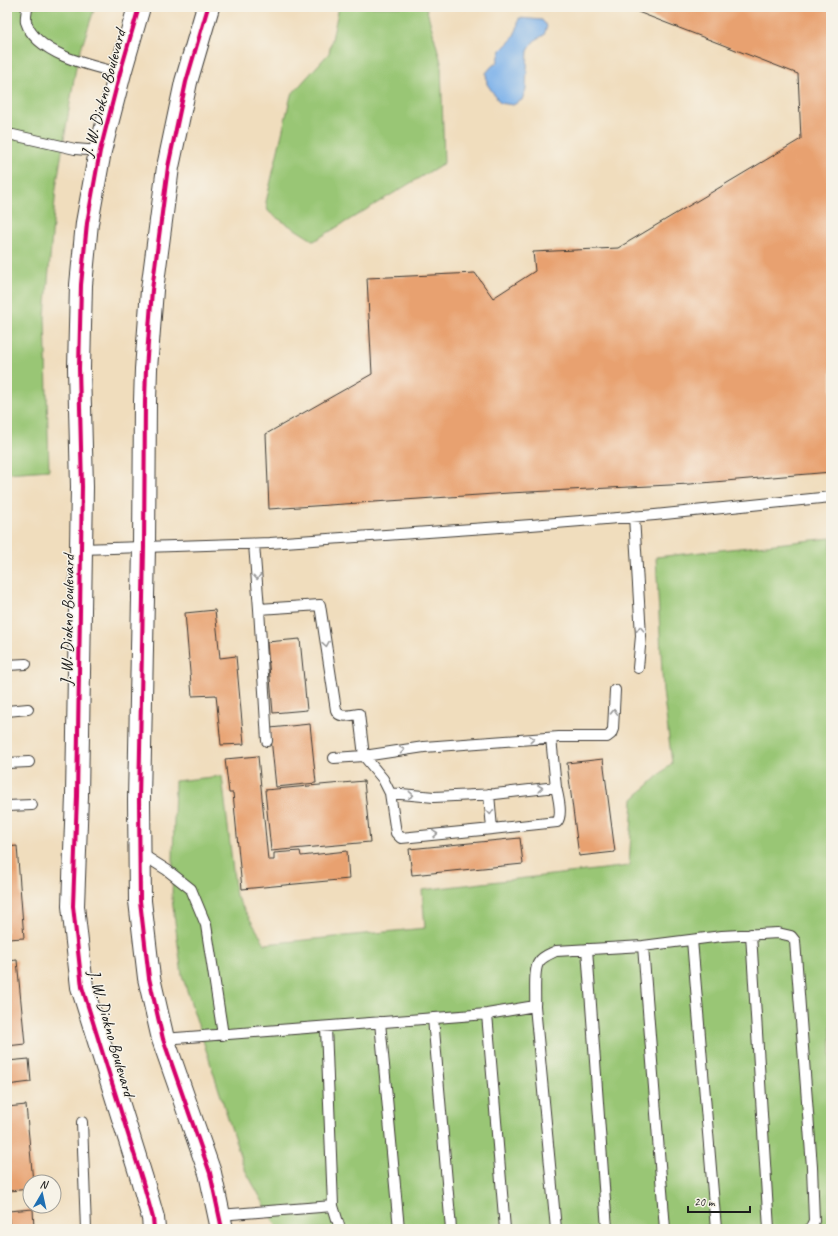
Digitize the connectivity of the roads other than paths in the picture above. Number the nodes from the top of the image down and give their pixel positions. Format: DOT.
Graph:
graph roads {
  1 [pos="27,7"];
  2 [pos="139,7"];
  3 [pos="208,7"];
  4 [pos="120,73"];
  5 [pos="7,135"];
  6 [pos="100,151"];
  7 [pos="831,497"];
  8 [pos="634,516"];
  9 [pos="254,544"];
  10 [pos="144,547"];
  11 [pos="81,549"];
  12 [pos="259,609"];
  13 [pos="26,664"];
  14 [pos="7,665"];
  15 [pos="638,668"];
  16 [pos="615,690"];
  17 [pos="28,709"];
  18 [pos="7,711"];
  19 [pos="551,738"];
  20 [pos="267,742"];
  21 [pos="364,756"];
  22 [pos="334,758"];
  23 [pos="29,762"];
  24 [pos="7,763"];
  25 [pos="556,787"];
  26 [pos="390,793"];
  27 [pos="489,794"];
  28 [pos="32,805"];
  29 [pos="7,806"];
  30 [pos="492,829"];
  31 [pos="140,853"];
  32 [pos="751,934"];
  33 [pos="692,940"];
  34 [pos="642,946"];
  35 [pos="587,949"];
  36 [pos="535,1006"];
  37 [pos="487,1014"];
  38 [pos="433,1018"];
  39 [pos="380,1022"];
  40 [pos="326,1027"];
  41 [pos="223,1035"];
  42 [pos="163,1040"];
  43 [pos="82,1122"];
  44 [pos="333,1206"];
  45 [pos="221,1222"];
  46 [pos="86,1229"];
  47 [pos="154,1229"];
  48 [pos="340,1229"];
  49 [pos="399,1229"];
  50 [pos="451,1229"];
  51 [pos="505,1229"];
  52 [pos="556,1229"];
  53 [pos="607,1229"];
  54 [pos="665,1229"];
  55 [pos="716,1229"];
  56 [pos="769,1229"];
  57 [pos="810,1229"];
  1 -- 4 [label="lane"];
  2 -- 4 [label="street, J. W. Diokno Boulevard"];
  3 -- 10 [label="street"];
  4 -- 6 [label="street, J. W. Diokno Boulevard"];
  5 -- 6 [label="lane"];
  6 -- 11 [label="street, J. W. Diokno Boulevard"];
  7 -- 8 [label="lane"];
  8 -- 9 [label="lane"];
  15 -- 8 [label="lane, one-way"];
  9 -- 10 [label="lane"];
  9 -- 12 [label="lane, one-way"];
  10 -- 11 [label="lane"];
  10 -- 31 [label="street"];
  11 -- 47 [label="street, J. W. Diokno Boulevard"];
  12 -- 20 [label="lane"];
  12 -- 21 [label="lane, one-way"];
  13 -- 14 [label="lane"];
  19 -- 16 [label="lane, one-way"];
  17 -- 18 [label="lane"];
  21 -- 19 [label="lane, one-way"];
  19 -- 25 [label="lane"];
  21 -- 22 [label="lane"];
  21 -- 26 [label="lane"];
  23 -- 24 [label="lane"];
  27 -- 25 [label="lane, one-way"];
  25 -- 30 [label="lane"];
  26 -- 27 [label="lane, one-way"];
  26 -- 30 [label="lane, one-way"];
  27 -- 30 [label="lane, one-way"];
  28 -- 29 [label="lane"];
  31 -- 41 [label="lane"];
  31 -- 42 [label="street"];
  32 -- 33 [label="lane"];
  32 -- 56 [label="lane"];
  32 -- 57 [label="lane"];
  33 -- 34 [label="lane"];
  33 -- 55 [label="lane"];
  34 -- 35 [label="lane"];
  34 -- 54 [label="lane"];
  35 -- 36 [label="lane"];
  35 -- 53 [label="lane"];
  36 -- 37 [label="lane"];
  36 -- 52 [label="lane"];
  37 -- 38 [label="lane"];
  37 -- 51 [label="lane"];
  38 -- 39 [label="lane"];
  38 -- 50 [label="lane"];
  39 -- 40 [label="lane"];
  39 -- 49 [label="lane"];
  40 -- 41 [label="lane"];
  40 -- 44 [label="lane"];
  41 -- 42 [label="lane"];
  42 -- 45 [label="street"];
  43 -- 46 [label="lane"];
  44 -- 45 [label="lane"];
  44 -- 48 [label="lane"];
}
